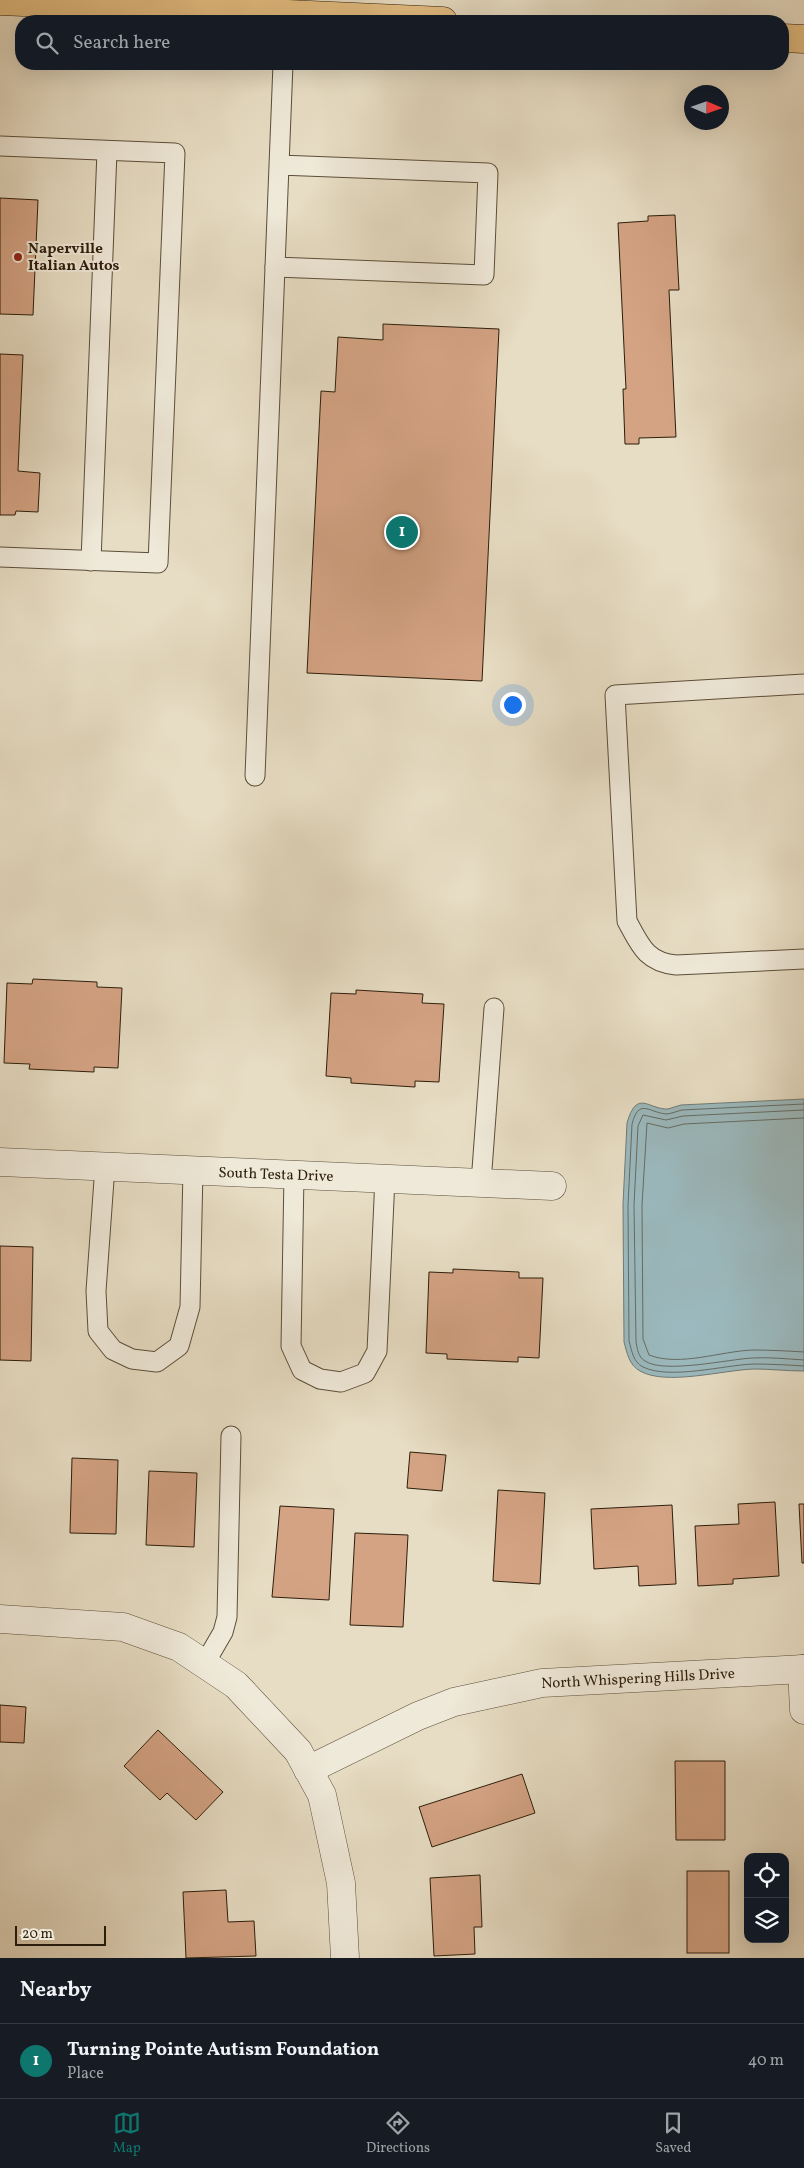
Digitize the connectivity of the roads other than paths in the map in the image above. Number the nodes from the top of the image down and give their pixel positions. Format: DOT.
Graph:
graph roads {
  1 [pos="0,1"];
  2 [pos="286,12"];
  3 [pos="338,15"];
  4 [pos="789,38"];
  5 [pos="804,39"];
  6 [pos="283,70"];
  7 [pos="0,146"];
  8 [pos="108,151"];
  9 [pos="280,165"];
  10 [pos="275,267"];
  11 [pos="0,557"];
  12 [pos="91,561"];
  13 [pos="804,684"];
  14 [pos="255,776"];
  15 [pos="804,959"];
  16 [pos="494,1008"];
  17 [pos="0,1162"];
  18 [pos="105,1166"];
  19 [pos="193,1170"];
  20 [pos="294,1174"];
  21 [pos="385,1178"];
  22 [pos="481,1183"];
  23 [pos="552,1186"];
  24 [pos="230,1436"];
  25 [pos="0,1619"];
  26 [pos="205,1663"];
  27 [pos="803,1669"];
  28 [pos="804,1710"];
  29 [pos="308,1770"];
  30 [pos="345,1958"];
  1 -- 2 [label="main road"];
  2 -- 3 [label="main road"];
  4 -- 5 [label="main road"];
  6 -- 9 [label="lane"];
  7 -- 8 [label="lane"];
  8 -- 12 [label="lane"];
  8 -- 12 [label="lane"];
  9 -- 10 [label="lane"];
  9 -- 10 [label="lane"];
  10 -- 14 [label="lane"];
  11 -- 12 [label="lane"];
  13 -- 15 [label="lane"];
  16 -- 22 [label="lane"];
  17 -- 18 [label="street, South Testa Drive"];
  18 -- 19 [label="street, South Testa Drive"];
  18 -- 19 [label="lane"];
  19 -- 20 [label="street, South Testa Drive"];
  20 -- 21 [label="street, South Testa Drive"];
  20 -- 21 [label="lane"];
  21 -- 22 [label="street, South Testa Drive"];
  22 -- 23 [label="street, South Testa Drive"];
  24 -- 26 [label="lane"];
  25 -- 26 [label="street"];
  26 -- 29 [label="street"];
  27 -- 28 [label="street"];
  27 -- 29 [label="street, North Whispering Hills Drive"];
  29 -- 30 [label="street"];
}
